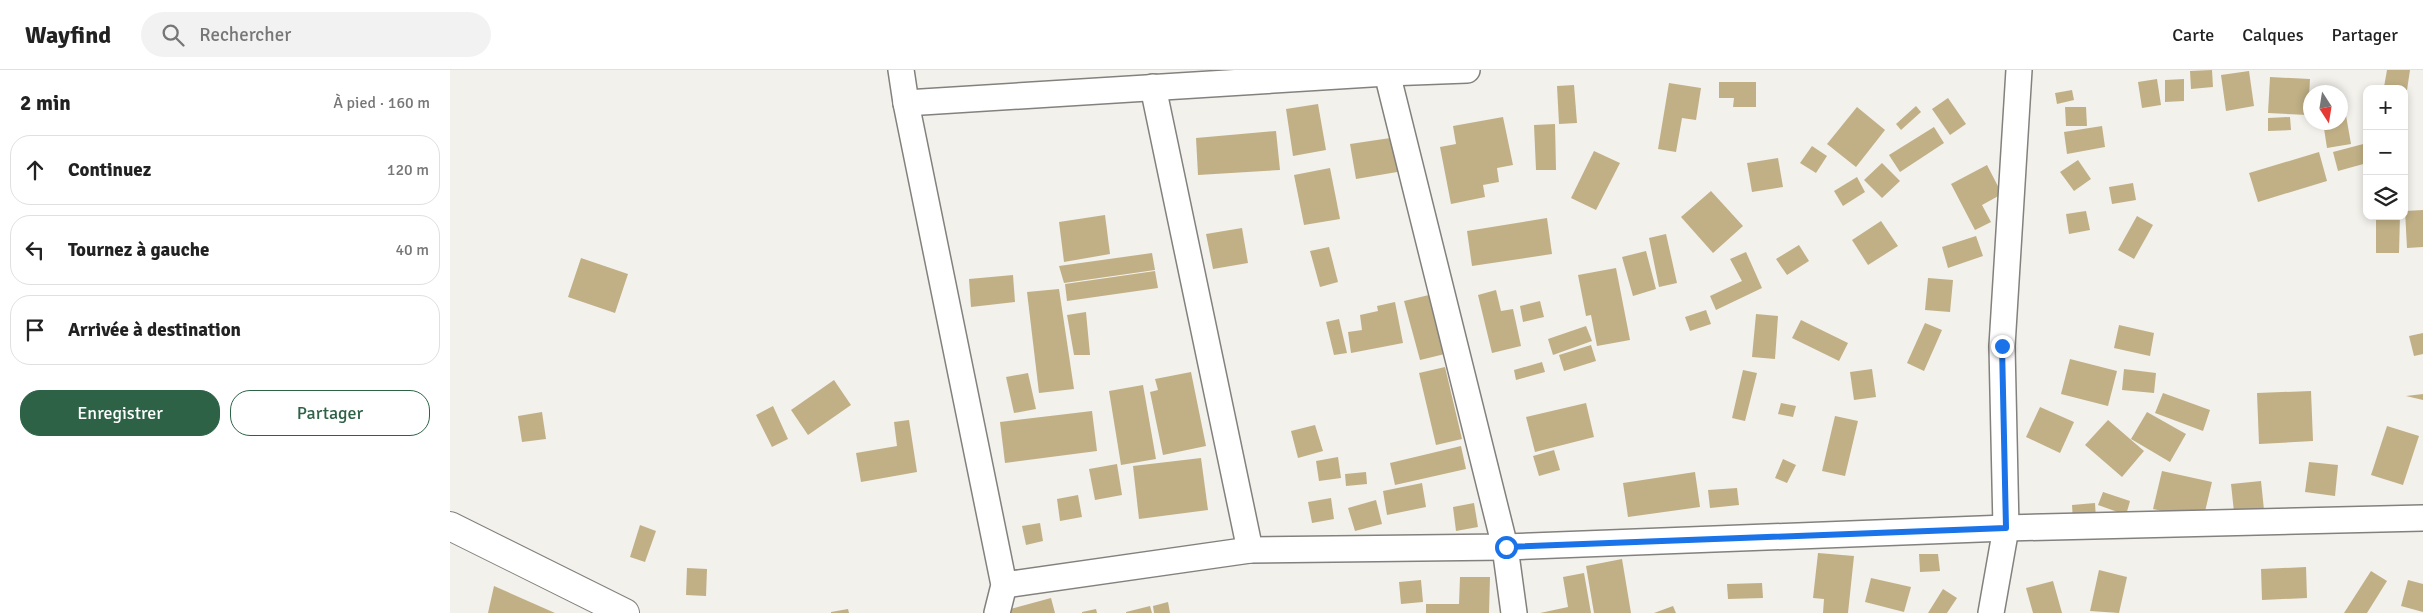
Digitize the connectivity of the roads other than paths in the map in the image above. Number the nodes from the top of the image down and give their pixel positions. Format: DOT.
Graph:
graph roads {
  1 [pos="902,70"];
  2 [pos="1467,70"];
  3 [pos="2019,70"];
  4 [pos="1387,73"];
  5 [pos="1153,88"];
  6 [pos="906,103"];
  7 [pos="2423,518"];
  8 [pos="450,526"];
  9 [pos="2006,528"];
  10 [pos="1506,547"];
  11 [pos="1250,550"];
  12 [pos="1004,584"];
  13 [pos="594,605"];
  14 [pos="625,613"];
  15 [pos="997,613"];
  16 [pos="1514,613"];
  17 [pos="1991,613"];
  1 -- 6 [label="street"];
  2 -- 4 [label="street"];
  3 -- 9 [label="street"];
  4 -- 5 [label="street"];
  4 -- 10 [label="street"];
  5 -- 6 [label="street"];
  5 -- 11 [label="street"];
  6 -- 12 [label="street"];
  7 -- 9 [label="street"];
  8 -- 13 [label="main road"];
  9 -- 10 [label="street"];
  9 -- 17 [label="street"];
  10 -- 11 [label="street"];
  10 -- 16 [label="street"];
  11 -- 12 [label="street"];
  12 -- 15 [label="street"];
  13 -- 14 [label="main road"];
}
